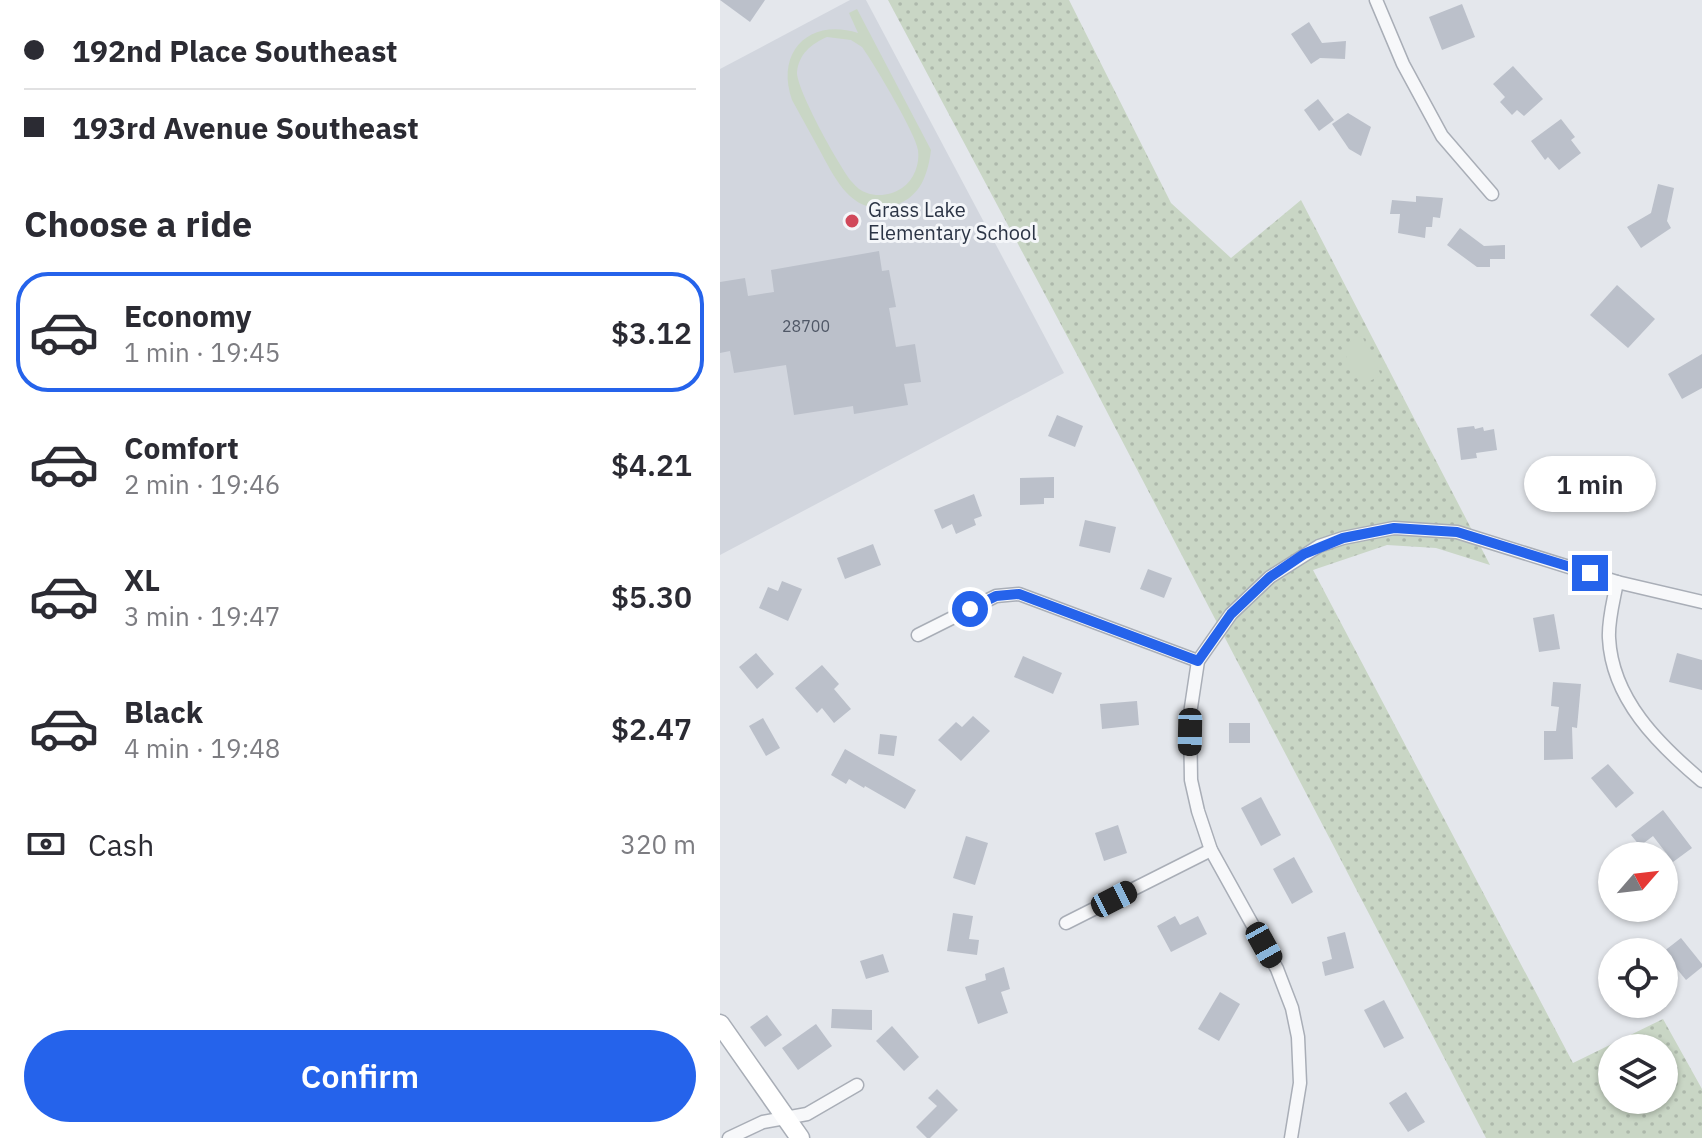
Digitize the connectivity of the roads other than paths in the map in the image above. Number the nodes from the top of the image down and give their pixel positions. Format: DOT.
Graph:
graph roads {
  1 [pos="1376,0"];
  2 [pos="1492,194"];
  3 [pos="1617,582"];
  4 [pos="1702,602"];
  5 [pos="918,635"];
  6 [pos="1198,661"];
  7 [pos="1702,781"];
  8 [pos="1211,850"];
  9 [pos="1066,923"];
  10 [pos="720,1024"];
  11 [pos="857,1085"];
  12 [pos="785,1119"];
  13 [pos="729,1138"];
  14 [pos="800,1138"];
  15 [pos="1291,1138"];
  1 -- 2 [label="street"];
  3 -- 4 [label="street"];
  3 -- 6 [label="street"];
  3 -- 7 [label="street"];
  5 -- 6 [label="street"];
  6 -- 8 [label="street"];
  8 -- 9 [label="street"];
  8 -- 15 [label="street"];
  10 -- 12 [label="street"];
  11 -- 12 [label="street"];
  12 -- 13 [label="street"];
  12 -- 14 [label="street"];
}
